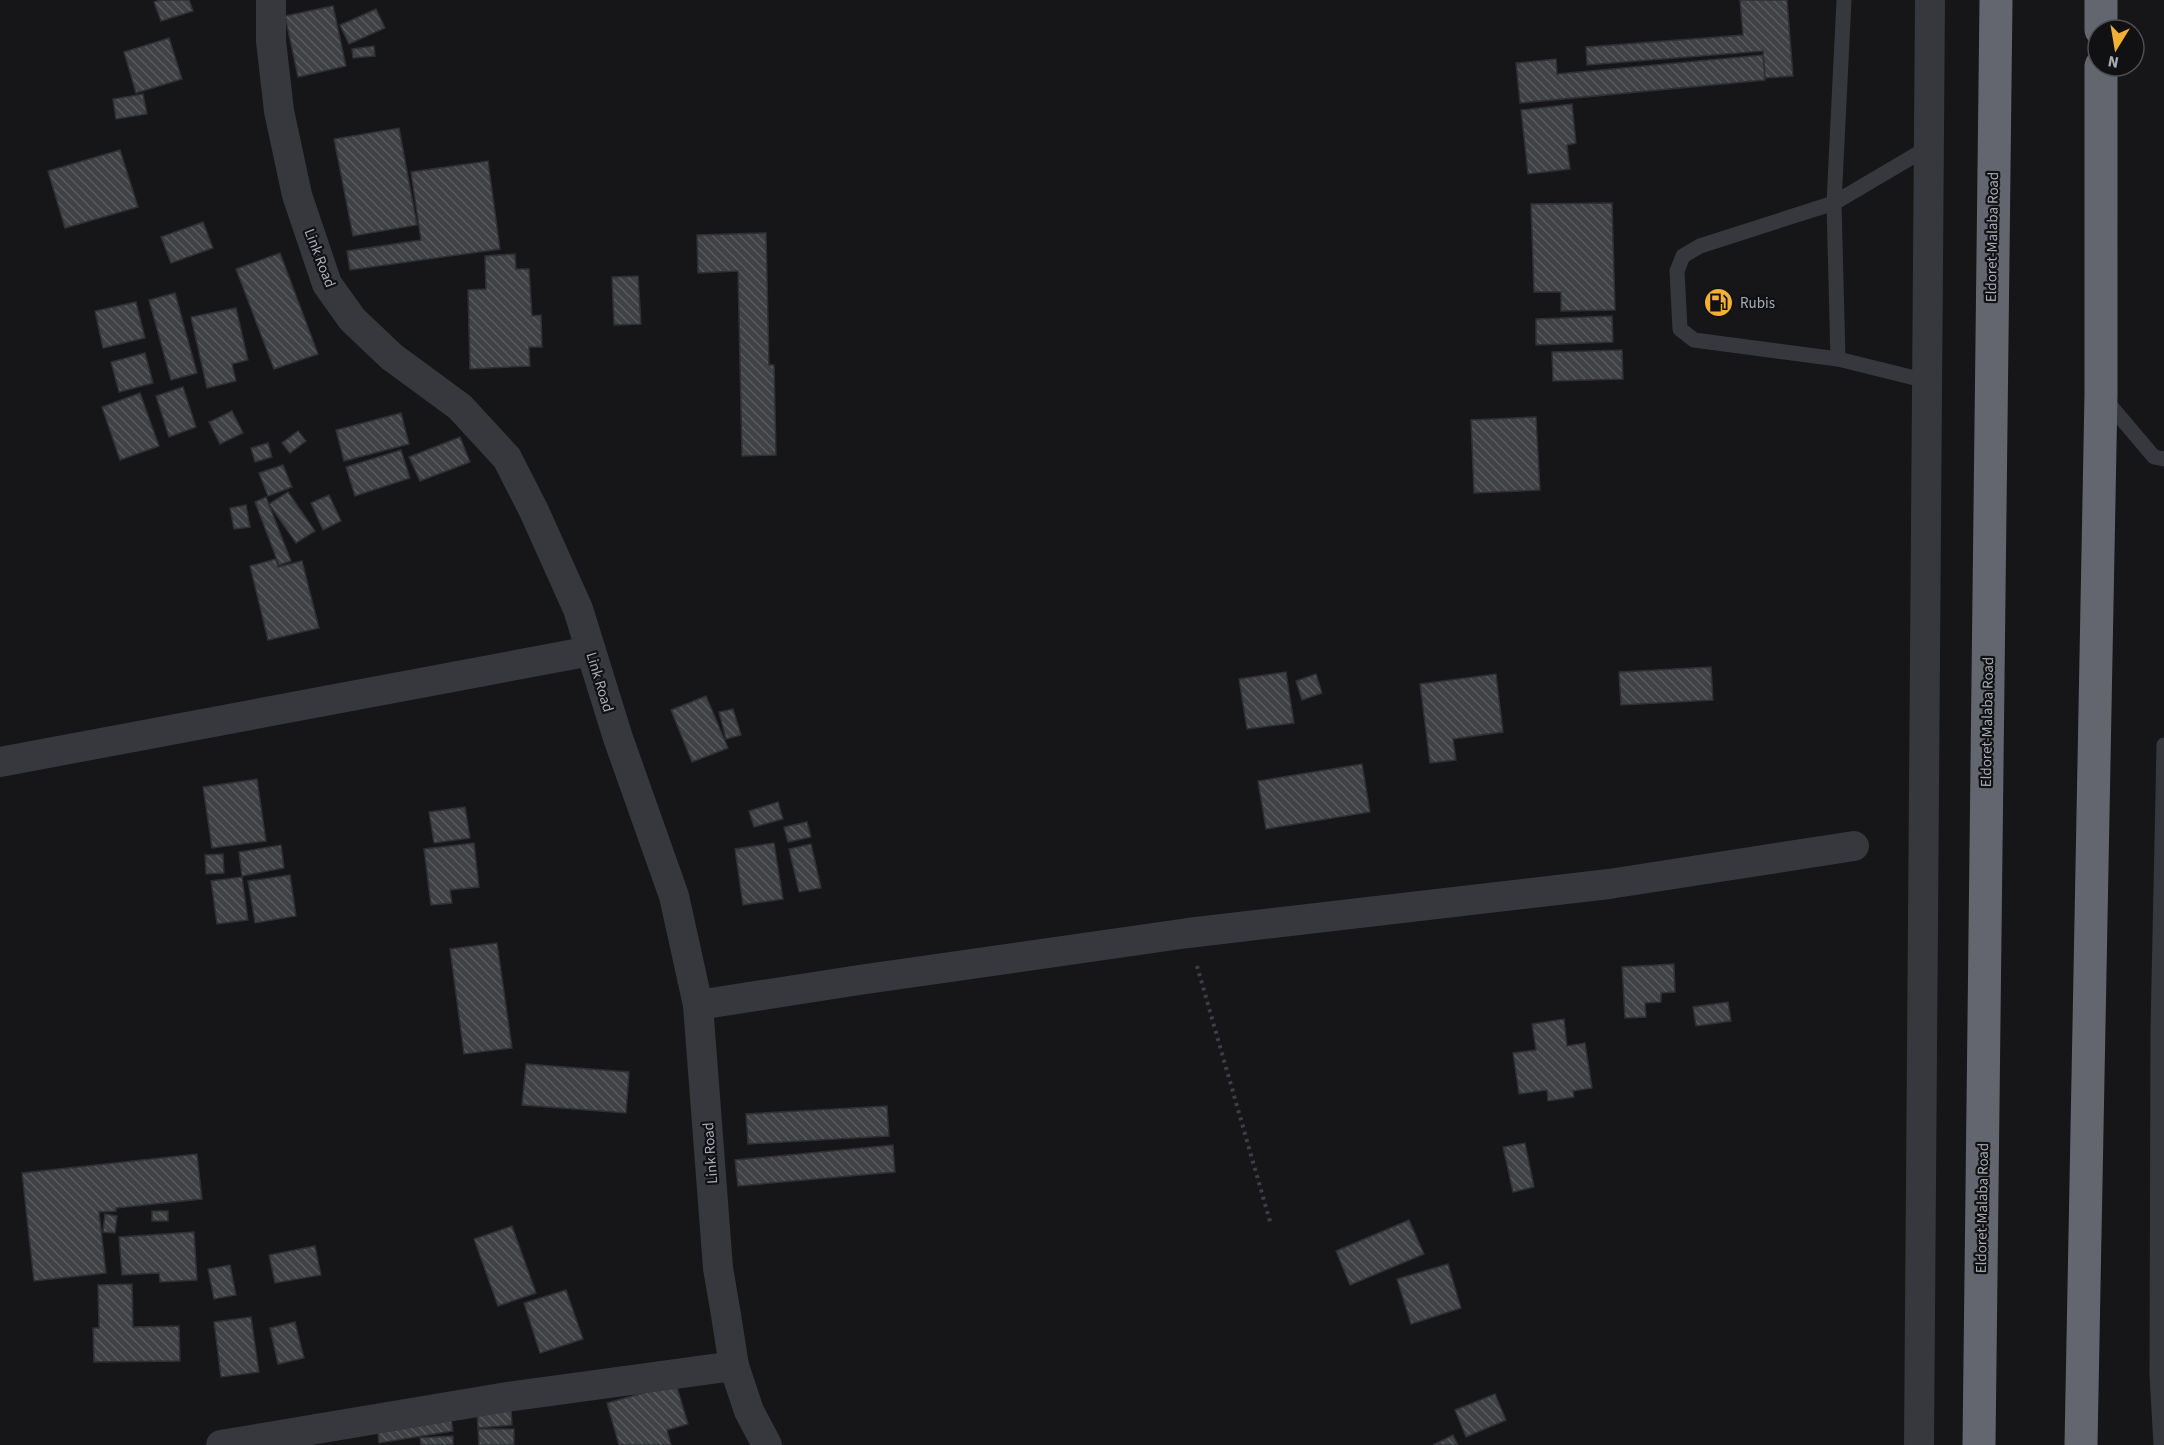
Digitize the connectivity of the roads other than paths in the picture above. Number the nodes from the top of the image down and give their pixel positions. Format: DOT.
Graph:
graph roads {
  1 [pos="271,0"];
  2 [pos="1844,0"];
  3 [pos="1930,0"];
  4 [pos="1996,0"];
  5 [pos="2101,0"];
  6 [pos="2101,18"];
  7 [pos="2101,78"];
  8 [pos="1929,147"];
  9 [pos="1834,203"];
  10 [pos="1838,359"];
  11 [pos="1927,381"];
  12 [pos="2101,394"];
  13 [pos="2164,459"];
  14 [pos="591,651"];
  15 [pos="2164,745"];
  16 [pos="0,762"];
  17 [pos="1854,846"];
  18 [pos="698,1005"];
  19 [pos="734,1366"];
  20 [pos="221,1445"];
  21 [pos="766,1445"];
  22 [pos="1919,1445"];
  23 [pos="1979,1445"];
  24 [pos="2081,1445"];
  25 [pos="2161,1445"];
  1 -- 14 [label="street, Link Road"];
  2 -- 9 [label="lane"];
  3 -- 8 [label="street"];
  4 -- 23 [label="highway, Eldoret-Malaba Road"];
  5 -- 6 [label="highway"];
  7 -- 12 [label="highway"];
  8 -- 9 [label="lane"];
  8 -- 11 [label="street"];
  9 -- 10 [label="lane"];
  9 -- 10 [label="lane"];
  10 -- 11 [label="lane"];
  11 -- 22 [label="street"];
  12 -- 13 [label="lane"];
  12 -- 24 [label="highway"];
  14 -- 16 [label="street"];
  14 -- 18 [label="street, Link Road"];
  15 -- 25 [label="lane"];
  17 -- 18 [label="street"];
  18 -- 19 [label="street, Link Road"];
  19 -- 20 [label="street"];
  19 -- 21 [label="street, Link Road"];
}
